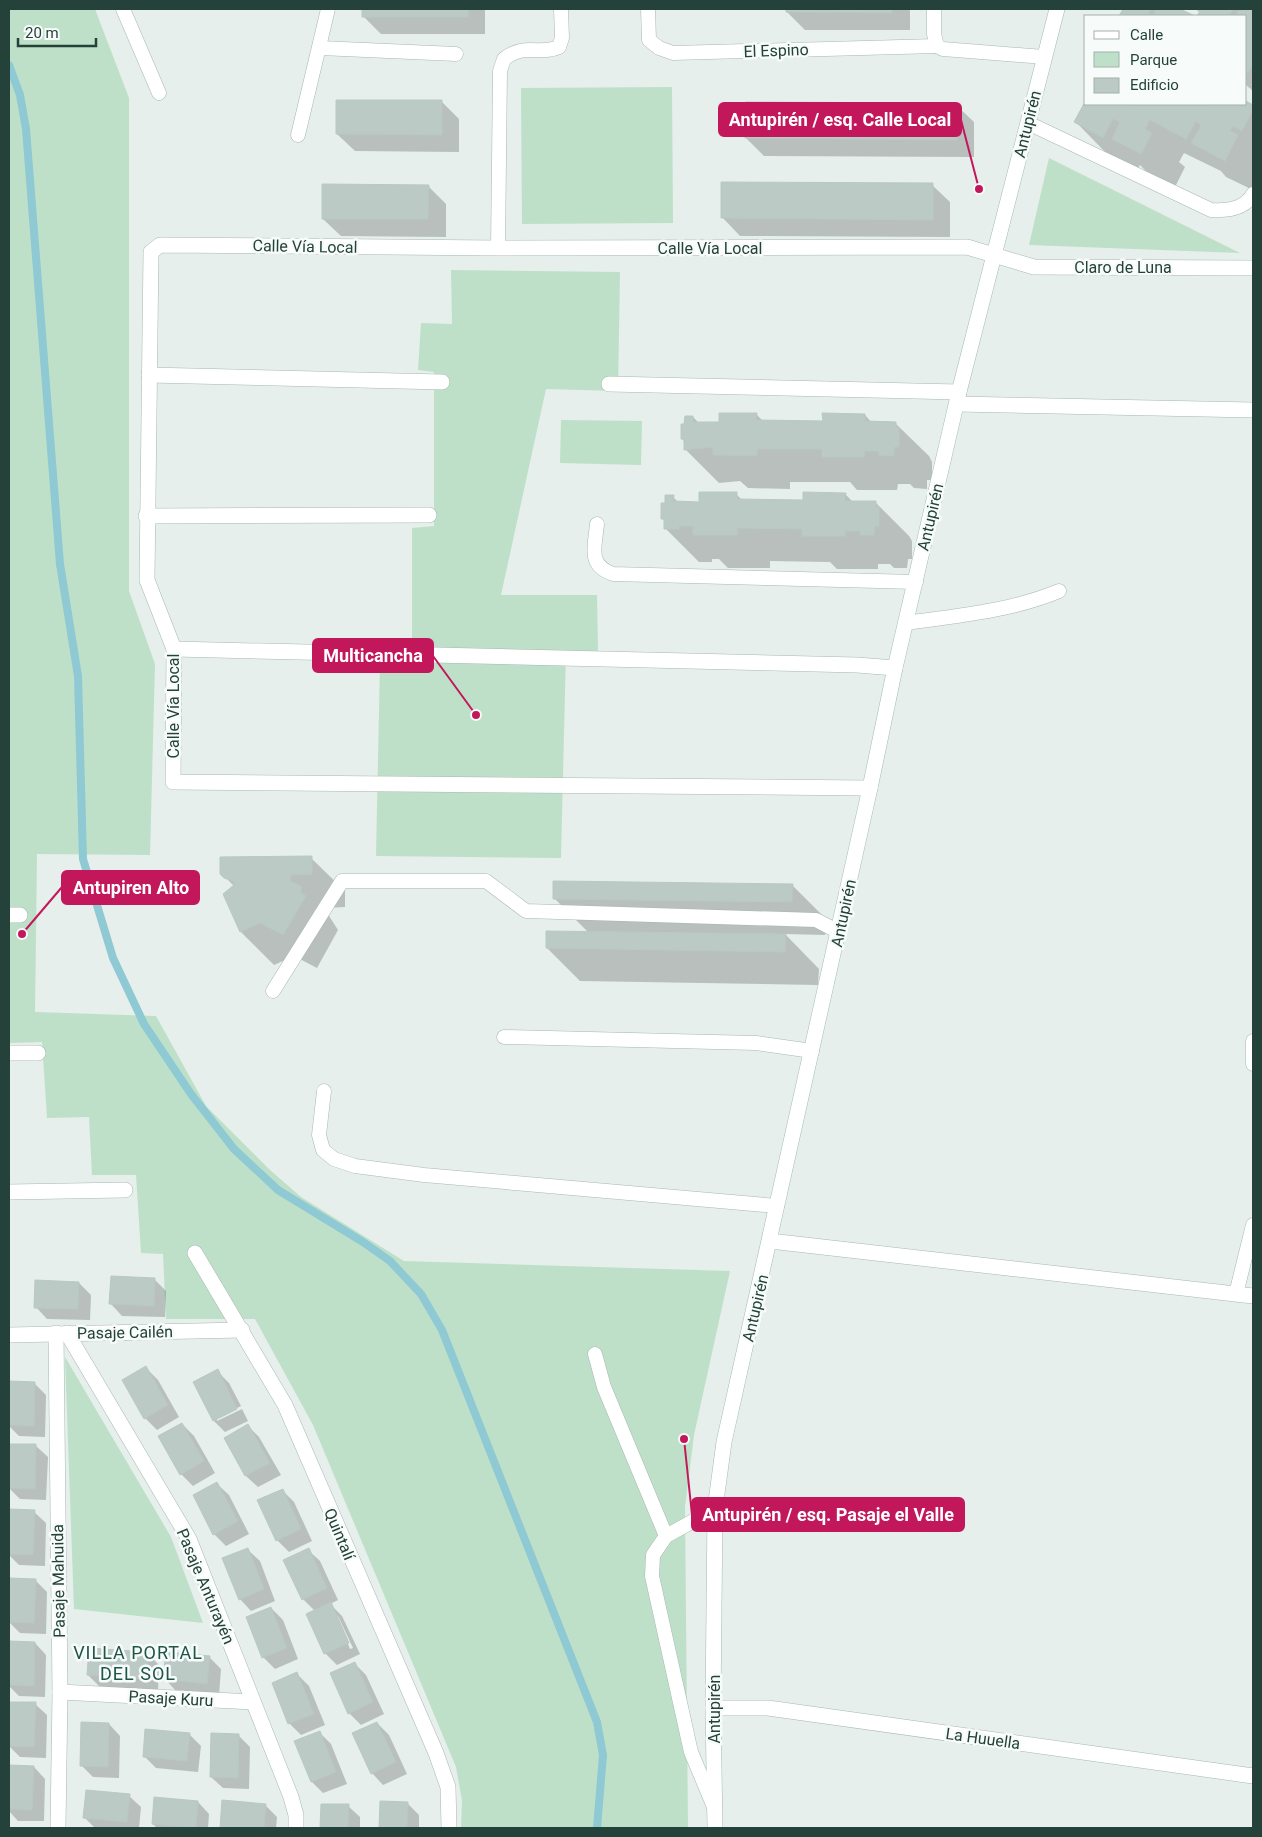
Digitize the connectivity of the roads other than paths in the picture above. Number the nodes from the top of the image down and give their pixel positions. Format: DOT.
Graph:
graph roads {
  1 [pos="123,9"];
  2 [pos="328,9"];
  3 [pos="561,9"];
  4 [pos="648,9"];
  5 [pos="934,9"];
  6 [pos="1057,9"];
  7 [pos="937,46"];
  8 [pos="320,48"];
  9 [pos="456,54"];
  10 [pos="1044,57"];
  11 [pos="159,93"];
  12 [pos="1028,123"];
  13 [pos="298,134"];
  14 [pos="1253,194"];
  15 [pos="498,248"];
  16 [pos="995,254"];
  17 [pos="1253,268"];
  18 [pos="149,375"];
  19 [pos="442,382"];
  20 [pos="609,384"];
  21 [pos="958,398"];
  22 [pos="1253,410"];
  23 [pos="429,515"];
  24 [pos="146,516"];
  25 [pos="598,524"];
  26 [pos="916,582"];
  27 [pos="1059,591"];
  28 [pos="906,623"];
  29 [pos="174,649"];
  30 [pos="895,668"];
  31 [pos="870,788"];
  32 [pos="838,932"];
  33 [pos="273,990"];
  34 [pos="504,1037"];
  35 [pos="1253,1041"];
  36 [pos="812,1051"];
  37 [pos="9,1053"];
  38 [pos="38,1053"];
  39 [pos="1253,1064"];
  40 [pos="324,1091"];
  41 [pos="125,1190"];
  42 [pos="9,1192"];
  43 [pos="777,1206"];
  44 [pos="1253,1225"];
  45 [pos="770,1241"];
  46 [pos="195,1253"];
  47 [pos="1236,1294"];
  48 [pos="1253,1296"];
  49 [pos="242,1330"];
  50 [pos="61,1333"];
  51 [pos="9,1335"];
  52 [pos="595,1354"];
  53 [pos="715,1509"];
  54 [pos="666,1536"];
  55 [pos="60,1692"];
  56 [pos="253,1702"];
  57 [pos="713,1708"];
  58 [pos="1253,1776"];
  59 [pos="715,1810"];
  60 [pos="58,1828"];
  61 [pos="296,1828"];
  62 [pos="449,1828"];
  63 [pos="715,1828"];
  1 -- 11 [label="lane"];
  2 -- 8 [label="lane"];
  3 -- 15 [label="lane"];
  4 -- 7 [label="lane, El Espino"];
  5 -- 7 [label="lane"];
  6 -- 10 [label="street, Antupirén"];
  7 -- 10 [label="lane, El Espino"];
  8 -- 9 [label="lane"];
  8 -- 13 [label="lane"];
  10 -- 12 [label="street, Antupirén"];
  12 -- 14 [label="lane"];
  12 -- 16 [label="street, Antupirén"];
  15 -- 16 [label="street, Calle Vía Local"];
  15 -- 18 [label="street, Calle Vía Local"];
  16 -- 17 [label="street, Claro de Luna"];
  16 -- 21 [label="street, Antupirén"];
  18 -- 19 [label="street"];
  18 -- 24 [label="street, Calle Vía Local"];
  20 -- 21 [label="street"];
  21 -- 22 [label="street"];
  21 -- 26 [label="street, Antupirén"];
  23 -- 24 [label="street"];
  24 -- 29 [label="street, Calle Vía Local"];
  25 -- 26 [label="lane"];
  26 -- 28 [label="street, Antupirén"];
  27 -- 28 [label="lane"];
  28 -- 30 [label="street, Antupirén"];
  29 -- 30 [label="street"];
  29 -- 31 [label="street, Calle Vía Local"];
  30 -- 31 [label="street, Antupirén"];
  31 -- 32 [label="street, Antupirén"];
  32 -- 33 [label="lane"];
  32 -- 36 [label="street, Antupirén"];
  34 -- 36 [label="lane"];
  35 -- 39 [label="lane"];
  36 -- 43 [label="street, Antupirén"];
  37 -- 38 [label="street"];
  40 -- 43 [label="lane"];
  41 -- 42 [label="street"];
  43 -- 45 [label="street, Antupirén"];
  44 -- 47 [label="lane"];
  45 -- 47 [label="street"];
  45 -- 53 [label="street, Antupirén"];
  46 -- 49 [label="street, Quintalí"];
  47 -- 48 [label="street"];
  49 -- 50 [label="street, Pasaje Cailén"];
  49 -- 62 [label="street, Quintalí"];
  50 -- 51 [label="street, Pasaje Cailén"];
  50 -- 55 [label="street, Pasaje Mahuida"];
  50 -- 56 [label="street, Pasaje Anturayén"];
  52 -- 54 [label="lane"];
  53 -- 54 [label="lane"];
  53 -- 57 [label="street, Antupirén"];
  54 -- 59 [label="lane"];
  55 -- 56 [label="street, Pasaje Kuru"];
  55 -- 60 [label="street, Pasaje Mahuida"];
  56 -- 61 [label="street, Pasaje Anturayén"];
  57 -- 58 [label="street, La Huuella"];
  57 -- 59 [label="street, Antupirén"];
  59 -- 63 [label="street, Antupirén"];
}
